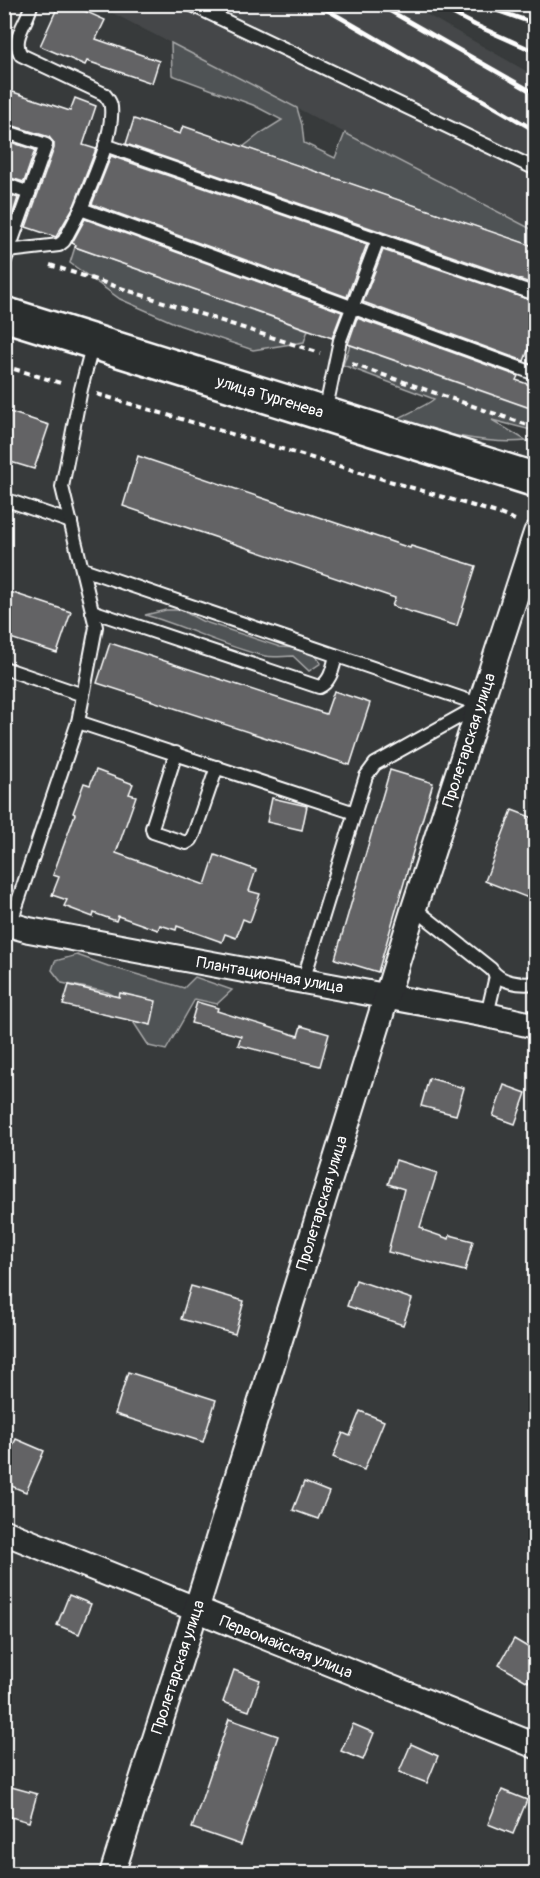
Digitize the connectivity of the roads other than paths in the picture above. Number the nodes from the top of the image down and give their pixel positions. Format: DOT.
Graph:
graph roads {
  1 [pos="31,4"];
  2 [pos="190,4"];
  3 [pos="4,131"];
  4 [pos="105,145"];
  5 [pos="536,169"];
  6 [pos="4,184"];
  7 [pos="29,193"];
  8 [pos="81,209"];
  9 [pos="378,239"];
  10 [pos="6,257"];
  11 [pos="536,294"];
  12 [pos="352,307"];
  13 [pos="4,314"];
  14 [pos="94,342"];
  15 [pos="536,374"];
  16 [pos="324,414"];
  17 [pos="536,480"];
  18 [pos="4,499"];
  19 [pos="71,522"];
  20 [pos="531,529"];
  21 [pos="83,569"];
  22 [pos="92,611"];
  23 [pos="336,656"];
  24 [pos="4,668"];
  25 [pos="83,695"];
  26 [pos="481,705"];
  27 [pos="78,722"];
  28 [pos="176,753"];
  29 [pos="217,767"];
  30 [pos="355,813"];
  31 [pos="414,908"];
  32 [pos="8,924"];
  33 [pos="496,976"];
  34 [pos="303,981"];
  35 [pos="536,983"];
  36 [pos="387,996"];
  37 [pos="487,1015"];
  38 [pos="536,1026"];
  39 [pos="4,1532"];
  40 [pos="196,1610"];
  41 [pos="536,1746"];
  42 [pos="112,1874"];
  1 -- 4 [label="lane"];
  2 -- 5 [label="lane"];
  3 -- 7 [label="lane"];
  4 -- 8 [label="lane"];
  4 -- 9 [label="lane"];
  6 -- 7 [label="lane"];
  7 -- 10 [label="lane"];
  8 -- 10 [label="lane"];
  8 -- 12 [label="lane"];
  9 -- 11 [label="lane"];
  9 -- 12 [label="lane"];
  12 -- 15 [label="lane"];
  12 -- 16 [label="lane"];
  13 -- 14 [label="main road, улица Тургенева"];
  14 -- 16 [label="main road, улица Тургенева"];
  14 -- 19 [label="lane"];
  16 -- 17 [label="main road, улица Тургенева"];
  18 -- 19 [label="lane"];
  19 -- 21 [label="lane"];
  20 -- 26 [label="street, Пролетарская улица"];
  21 -- 22 [label="lane"];
  21 -- 23 [label="lane"];
  22 -- 23 [label="lane"];
  22 -- 25 [label="lane"];
  23 -- 26 [label="lane"];
  24 -- 25 [label="lane"];
  25 -- 27 [label="lane"];
  26 -- 30 [label="lane"];
  26 -- 31 [label="street, Пролетарская улица"];
  27 -- 28 [label="lane"];
  27 -- 32 [label="lane"];
  28 -- 29 [label="lane"];
  28 -- 29 [label="lane"];
  29 -- 30 [label="lane"];
  30 -- 34 [label="lane"];
  31 -- 33 [label="lane"];
  31 -- 36 [label="street, Пролетарская улица"];
  32 -- 34 [label="street, Плантационная улица"];
  33 -- 35 [label="lane"];
  33 -- 37 [label="lane"];
  34 -- 36 [label="street, Плантационная улица"];
  36 -- 37 [label="street, Плантационная улица"];
  36 -- 40 [label="street, Пролетарская улица"];
  37 -- 38 [label="street, Плантационная улица"];
  39 -- 40 [label="street, Первомайская улица"];
  40 -- 41 [label="street, Первомайская улица"];
  40 -- 42 [label="street, Пролетарская улица"];
}
